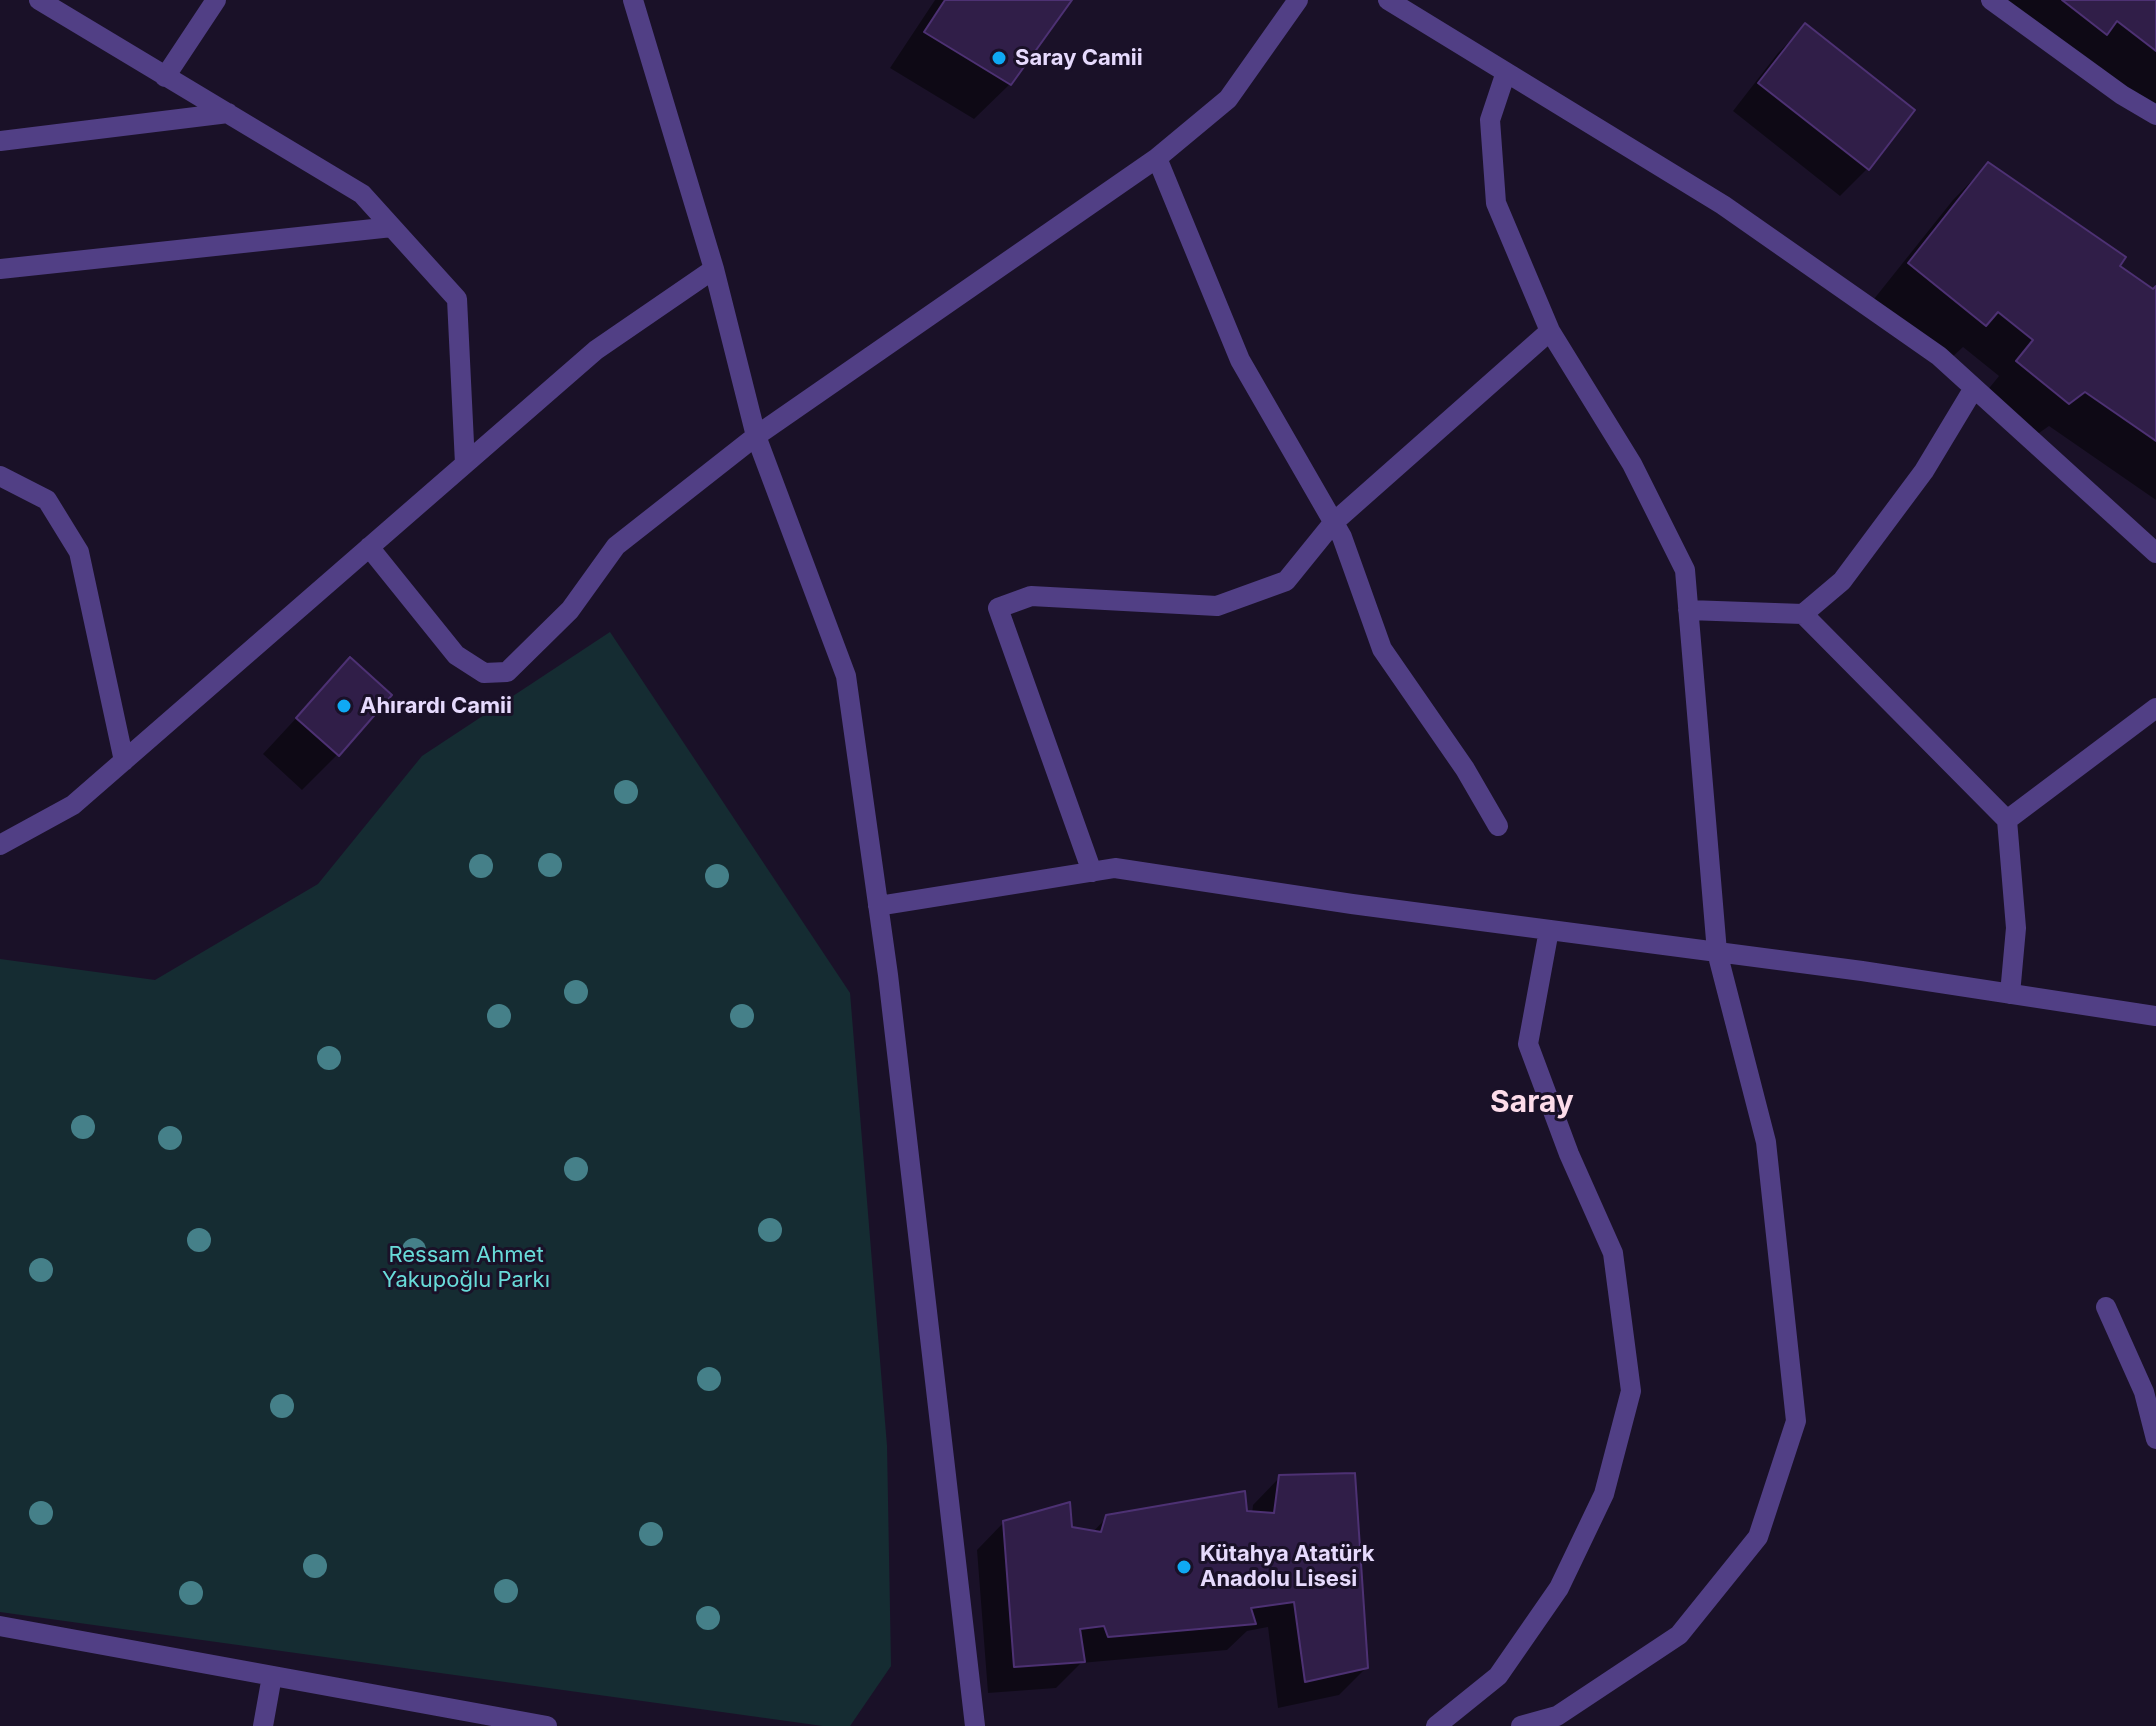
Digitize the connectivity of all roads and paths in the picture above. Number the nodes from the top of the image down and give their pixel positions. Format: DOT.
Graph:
graph roads {
  1 [pos="39,0"];
  2 [pos="216,0"];
  3 [pos="633,0"];
  4 [pos="1298,0"];
  5 [pos="1388,0"];
  6 [pos="1991,0"];
  7 [pos="1506,72"];
  8 [pos="165,77"];
  9 [pos="228,113"];
  10 [pos="2156,115"];
  11 [pos="0,141"];
  12 [pos="1157,158"];
  13 [pos="392,227"];
  14 [pos="0,269"];
  15 [pos="714,269"];
  16 [pos="1550,331"];
  17 [pos="1974,388"];
  18 [pos="756,436"];
  19 [pos="465,464"];
  20 [pos="0,476"];
  21 [pos="1333,523"];
  22 [pos="369,547"];
  23 [pos="2156,553"];
  24 [pos="1688,610"];
  25 [pos="1803,614"];
  26 [pos="2156,708"];
  27 [pos="124,761"];
  28 [pos="2007,820"];
  29 [pos="1498,826"];
  30 [pos="0,845"];
  31 [pos="1092,872"];
  32 [pos="878,906"];
  33 [pos="1549,930"];
  34 [pos="1717,952"];
  35 [pos="2010,994"];
  36 [pos="2156,1016"];
  37 [pos="2106,1307"];
  38 [pos="2156,1439"];
  39 [pos="0,1626"];
  40 [pos="272,1676"];
  41 [pos="263,1726"];
  42 [pos="547,1726"];
  43 [pos="975,1726"];
  44 [pos="1436,1726"];
  45 [pos="1521,1726"];
  1 -- 8 [label="street"];
  2 -- 8 [label="street"];
  3 -- 15 [label="street"];
  4 -- 12 [label="street"];
  5 -- 7 [label="street"];
  6 -- 10 [label="street"];
  7 -- 16 [label="street"];
  7 -- 17 [label="street"];
  8 -- 9 [label="street"];
  9 -- 11 [label="street"];
  9 -- 13 [label="street"];
  12 -- 18 [label="street"];
  12 -- 21 [label="street"];
  13 -- 14 [label="street"];
  13 -- 19 [label="street"];
  15 -- 18 [label="street"];
  15 -- 19 [label="street"];
  16 -- 21 [label="street"];
  16 -- 24 [label="street"];
  17 -- 23 [label="street"];
  17 -- 25 [label="street"];
  18 -- 22 [label="street"];
  18 -- 32 [label="street"];
  19 -- 22 [label="street"];
  20 -- 27 [label="street"];
  21 -- 29 [label="street"];
  21 -- 31 [label="street"];
  22 -- 27 [label="street"];
  24 -- 25 [label="street"];
  24 -- 34 [label="street"];
  25 -- 28 [label="street"];
  26 -- 28 [label="street"];
  27 -- 30 [label="street"];
  28 -- 35 [label="street"];
  31 -- 32 [label="street"];
  31 -- 33 [label="street"];
  32 -- 43 [label="street"];
  33 -- 34 [label="street"];
  33 -- 44 [label="street"];
  34 -- 35 [label="street"];
  34 -- 45 [label="street"];
  35 -- 36 [label="street"];
  37 -- 38 [label="street"];
  39 -- 40 [label="street"];
  40 -- 41 [label="street"];
  40 -- 42 [label="street"];
}
